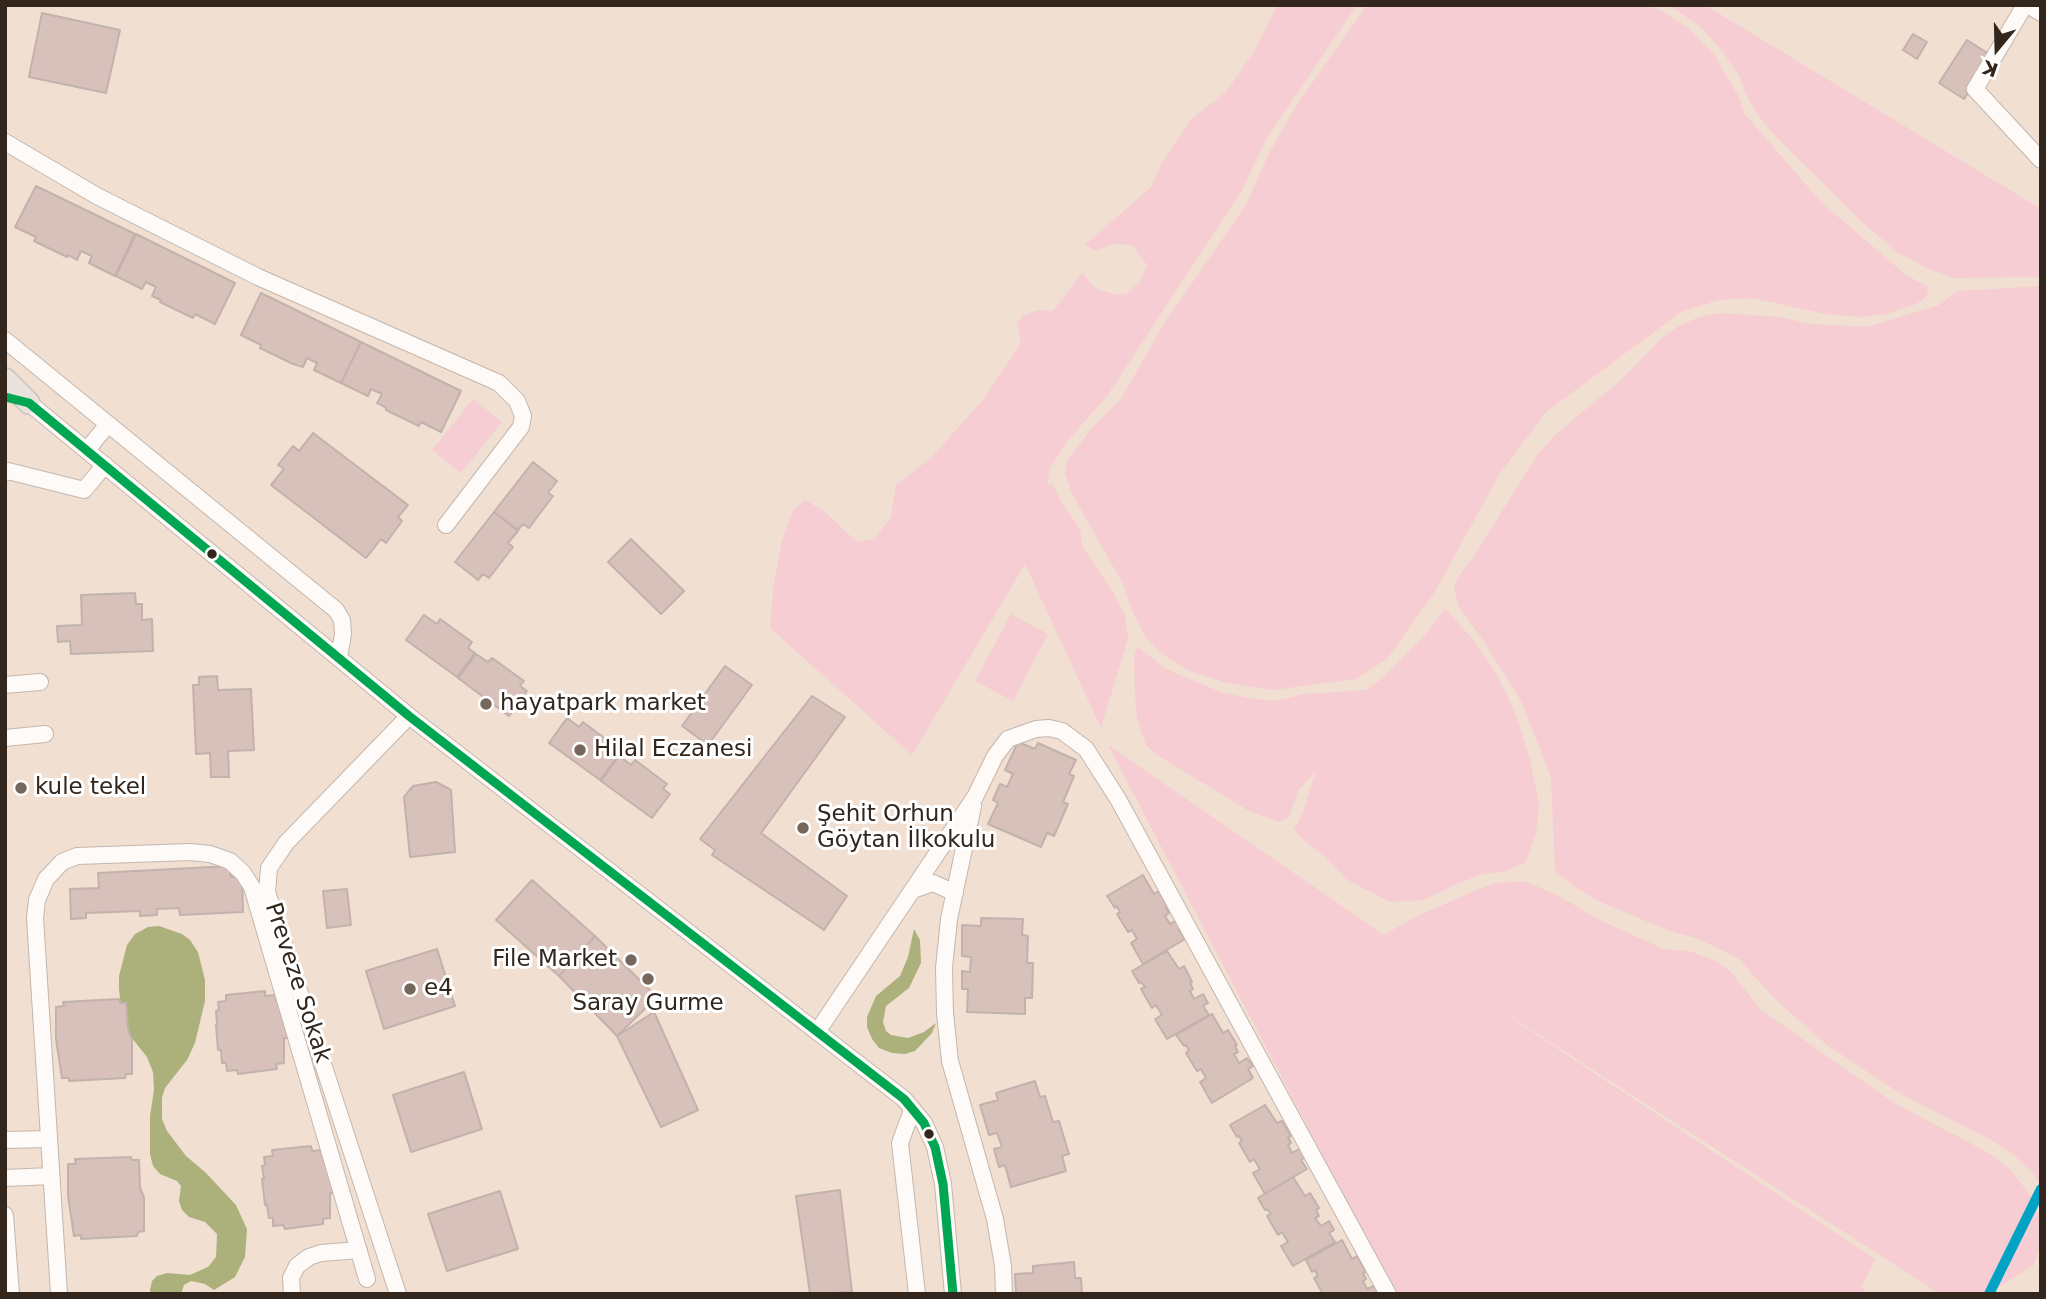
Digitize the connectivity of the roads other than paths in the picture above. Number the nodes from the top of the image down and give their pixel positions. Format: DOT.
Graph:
graph roads {
  1 [pos="2026,5"];
  2 [pos="2041,13"];
  3 [pos="5,142"];
  4 [pos="2041,160"];
  5 [pos="5,340"];
  6 [pos="5,379"];
  7 [pos="5,399"];
  8 [pos="29,403"];
  9 [pos="108,424"];
  10 [pos="87,450"];
  11 [pos="105,465"];
  12 [pos="5,472"];
  13 [pos="446,525"];
  14 [pos="339,658"];
  15 [pos="40,682"];
  16 [pos="5,685"];
  17 [pos="409,716"];
  18 [pos="45,734"];
  19 [pos="5,738"];
  20 [pos="975,797"];
  21 [pos="913,890"];
  22 [pos="955,893"];
  23 [pos="817,1031"];
  24 [pos="912,1110"];
  25 [pos="49,1139"];
  26 [pos="5,1140"];
  27 [pos="51,1177"];
  28 [pos="5,1178"];
  29 [pos="5,1215"];
  30 [pos="359,1250"];
  31 [pos="368,1279"];
  32 [pos="11,1294"];
  33 [pos="58,1294"];
  34 [pos="292,1294"];
  35 [pos="398,1294"];
  36 [pos="917,1294"];
  37 [pos="953,1294"];
  38 [pos="1004,1294"];
  39 [pos="1388,1294"];
  1 -- 2 [label="street"];
  1 -- 4 [label="street"];
  3 -- 13 [label="street"];
  5 -- 9 [label="street"];
  6 -- 8 [label="main road"];
  7 -- 8 [label="main road"];
  8 -- 10 [label="street"];
  9 -- 10 [label="street"];
  9 -- 14 [label="street"];
  10 -- 11 [label="street"];
  11 -- 12 [label="street"];
  11 -- 14 [label="street"];
  14 -- 17 [label="street"];
  15 -- 16 [label="street"];
  17 -- 23 [label="street"];
  17 -- 35 [label="street, Preveze Sokak"];
  18 -- 19 [label="street"];
  20 -- 21 [label="street"];
  20 -- 22 [label="street"];
  20 -- 39 [label="street"];
  21 -- 22 [label="street"];
  21 -- 23 [label="street"];
  22 -- 38 [label="street"];
  23 -- 24 [label="street"];
  24 -- 36 [label="street"];
  24 -- 37 [label="street"];
  25 -- 26 [label="street"];
  25 -- 27 [label="street"];
  25 -- 30 [label="street"];
  27 -- 28 [label="street"];
  27 -- 33 [label="street"];
  29 -- 32 [label="street"];
  30 -- 31 [label="street"];
  30 -- 34 [label="street"];
}
